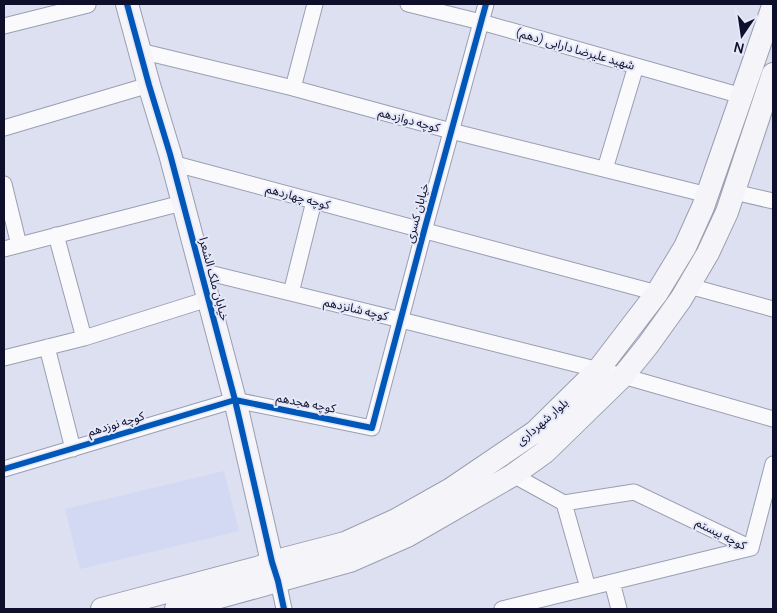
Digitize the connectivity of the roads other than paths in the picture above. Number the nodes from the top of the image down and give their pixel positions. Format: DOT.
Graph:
graph roads {
  1 [pos="128,4"];
  2 [pos="315,4"];
  3 [pos="408,4"];
  4 [pos="486,4"];
  5 [pos="88,5"];
  6 [pos="773,6"];
  7 [pos="481,22"];
  8 [pos="4,26"];
  9 [pos="140,50"];
  10 [pos="636,66"];
  11 [pos="772,84"];
  12 [pos="149,85"];
  13 [pos="293,88"];
  14 [pos="744,89"];
  15 [pos="4,128"];
  16 [pos="451,131"];
  17 [pos="172,163"];
  18 [pos="605,169"];
  19 [pos="4,184"];
  20 [pos="734,192"];
  21 [pos="708,195"];
  22 [pos="314,201"];
  23 [pos="773,201"];
  24 [pos="182,203"];
  25 [pos="424,231"];
  26 [pos="56,235"];
  27 [pos="19,245"];
  28 [pos="4,249"];
  29 [pos="201,272"];
  30 [pos="689,286"];
  31 [pos="291,293"];
  32 [pos="658,293"];
  33 [pos="208,299"];
  34 [pos="773,309"];
  35 [pos="401,320"];
  36 [pos="84,338"];
  37 [pos="47,347"];
  38 [pos="5,353"];
  39 [pos="598,370"];
  40 [pos="624,376"];
  41 [pos="235,400"];
  42 [pos="773,419"];
  43 [pos="372,428"];
  44 [pos="73,449"];
  45 [pos="773,464"];
  46 [pos="4,469"];
  47 [pos="513,476"];
  48 [pos="564,503"];
  49 [pos="751,548"];
  50 [pos="275,572"];
  51 [pos="612,582"];
  52 [pos="588,588"];
  53 [pos="102,609"];
  54 [pos="176,609"];
  55 [pos="284,609"];
  56 [pos="502,609"];
  57 [pos="619,609"];
  1 -- 9 [label="main road, خیابان ملک الشعرا"];
  2 -- 13 [label="street"];
  3 -- 7 [label="street, شهید علیرضا دارابی (دهم)"];
  4 -- 7 [label="street, خیابان کسری"];
  5 -- 8 [label="street"];
  6 -- 14 [label="main road, بلوار شهرداری"];
  7 -- 10 [label="street, شهید علیرضا دارابی (دهم)"];
  7 -- 16 [label="street, خیابان کسری"];
  9 -- 12 [label="main road, خیابان ملک الشعرا"];
  9 -- 13 [label="street, کوچه دوازدهم"];
  10 -- 14 [label="street, شهید علیرضا دارابی (دهم)"];
  10 -- 18 [label="street"];
  11 -- 14 [label="street, شهید علیرضا دارابی (دهم)"];
  11 -- 20 [label="main road, بلوار شهرداری"];
  12 -- 15 [label="street"];
  12 -- 17 [label="main road, خیابان ملک الشعرا"];
  13 -- 16 [label="street, کوچه دوازدهم"];
  14 -- 21 [label="main road, بلوار شهرداری"];
  16 -- 18 [label="street, کوچه دوازدهم"];
  16 -- 25 [label="street, خیابان کسری"];
  17 -- 22 [label="street, کوچه چهاردهم"];
  17 -- 24 [label="main road, خیابان ملک الشعرا"];
  18 -- 21 [label="street, کوچه دوازدهم"];
  19 -- 27 [label="street"];
  20 -- 23 [label="street"];
  20 -- 30 [label="main road, بلوار شهرداری"];
  21 -- 32 [label="main road, بلوار شهرداری"];
  22 -- 25 [label="street, کوچه چهاردهم"];
  22 -- 31 [label="street"];
  24 -- 26 [label="street"];
  24 -- 29 [label="main road, خیابان ملک الشعرا"];
  25 -- 32 [label="street, کوچه چهاردهم"];
  25 -- 35 [label="street, خیابان کسری"];
  26 -- 27 [label="street"];
  26 -- 36 [label="street"];
  27 -- 28 [label="street"];
  29 -- 31 [label="street, کوچه شانزدهم"];
  29 -- 33 [label="main road, خیابان ملک الشعرا"];
  30 -- 34 [label="street"];
  30 -- 40 [label="main road, بلوار شهرداری"];
  31 -- 35 [label="street, کوچه شانزدهم"];
  32 -- 39 [label="main road, بلوار شهرداری"];
  33 -- 36 [label="street"];
  33 -- 41 [label="main road, خیابان ملک الشعرا"];
  35 -- 39 [label="street, کوچه شانزدهم"];
  35 -- 43 [label="street, خیابان کسری"];
  36 -- 37 [label="street"];
  37 -- 38 [label="street"];
  37 -- 44 [label="street"];
  39 -- 40 [label="street, کوچه شانزدهم"];
  39 -- 50 [label="main road, بلوار شهرداری"];
  40 -- 42 [label="street, کوچه شانزدهم"];
  40 -- 47 [label="main road, بلوار شهرداری"];
  41 -- 43 [label="street, کوچه هجدهم"];
  41 -- 44 [label="street, کوچه نوزدهم"];
  41 -- 50 [label="main road, خیابان ملک الشعرا"];
  44 -- 46 [label="street, کوچه نوزدهم"];
  45 -- 49 [label="street"];
  47 -- 48 [label="street"];
  47 -- 50 [label="main road, بلوار شهرداری"];
  48 -- 49 [label="street, کوچه بیستم"];
  48 -- 52 [label="street"];
  49 -- 51 [label="street, کوچه بیستم"];
  50 -- 53 [label="main road, بلوار شهرداری"];
  50 -- 54 [label="main road, بلوار شهرداری"];
  50 -- 55 [label="street"];
  51 -- 52 [label="street, کوچه بیستم"];
  51 -- 57 [label="street"];
  52 -- 56 [label="street, کوچه بیستم"];
}
